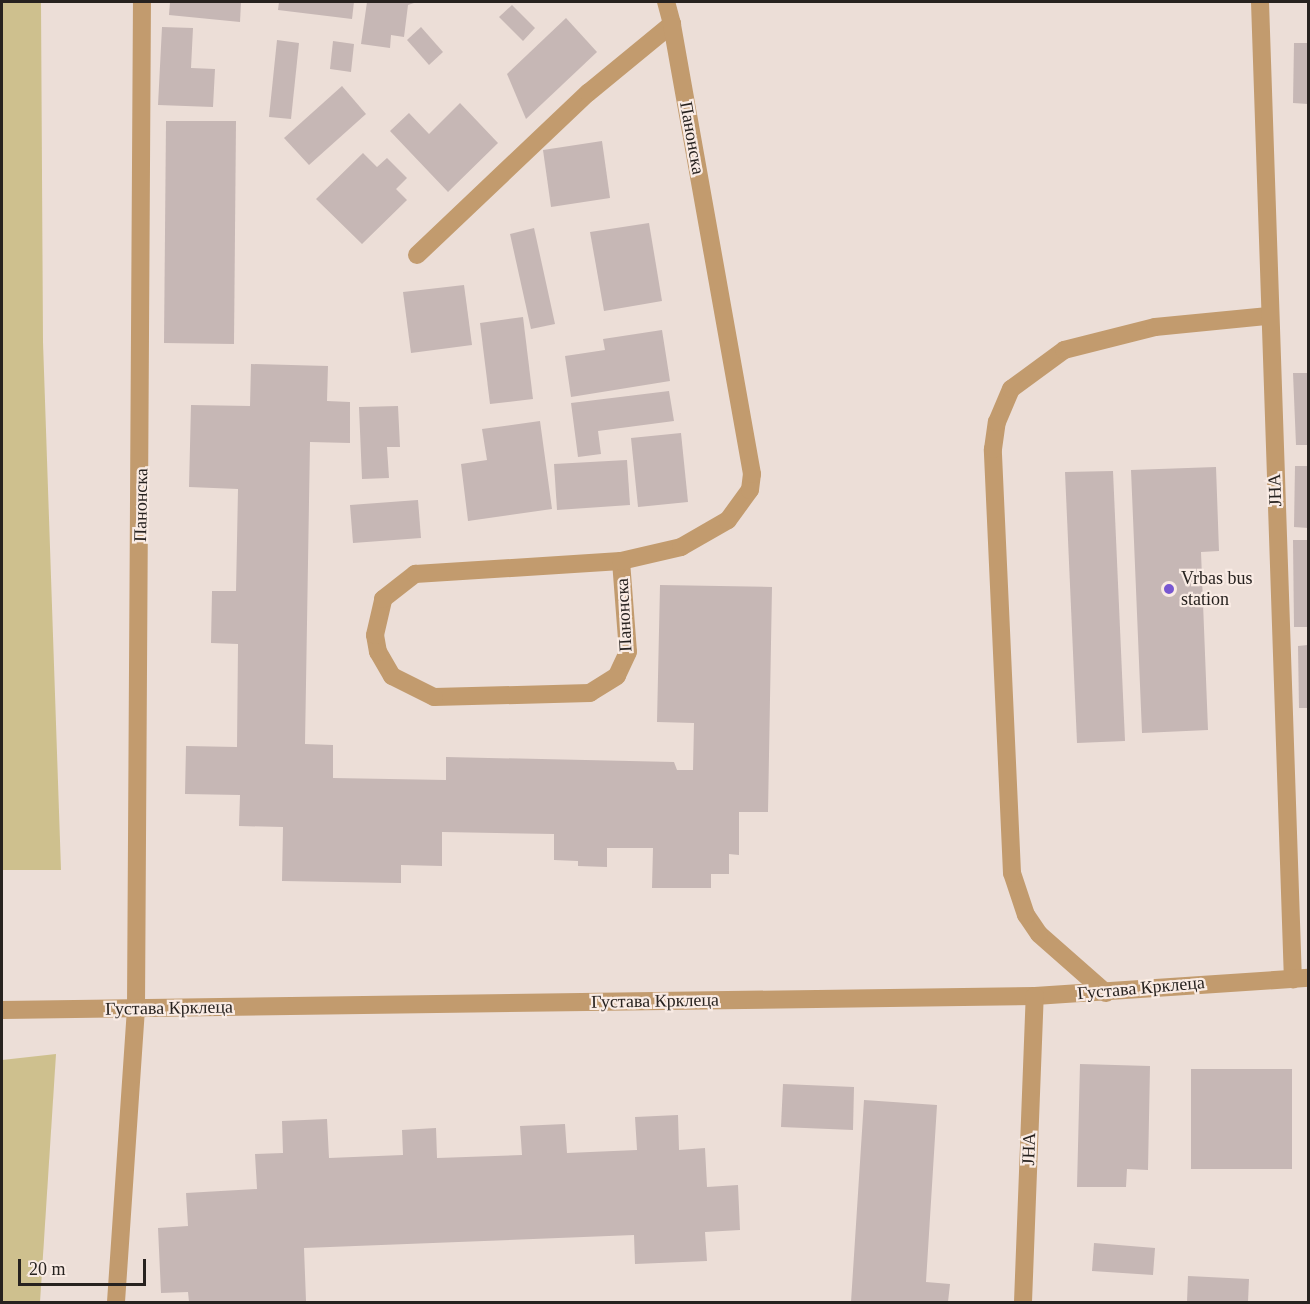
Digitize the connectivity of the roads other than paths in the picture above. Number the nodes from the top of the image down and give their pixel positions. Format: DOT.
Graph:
graph roads {
  1 [pos="142,2"];
  2 [pos="666,2"];
  3 [pos="1260,2"];
  4 [pos="672,24"];
  5 [pos="417,255"];
  6 [pos="1268,316"];
  7 [pos="621,561"];
  8 [pos="1300,979"];
  9 [pos="1106,993"];
  10 [pos="1035,996"];
  11 [pos="136,1008"];
  12 [pos="2,1010"];
  13 [pos="116,1302"];
  14 [pos="1023,1302"];
  1 -- 11 [label="street, Панонска"];
  2 -- 4 [label="street, Панонска"];
  3 -- 6 [label="street, ЈНА"];
  4 -- 5 [label="street"];
  4 -- 7 [label="street, Панонска"];
  6 -- 8 [label="street, ЈНА"];
  6 -- 9 [label="street"];
  7 -- 7 [label="street, Панонска"];
  8 -- 9 [label="street, Густава Крклеца"];
  9 -- 10 [label="street, Густава Крклеца"];
  10 -- 11 [label="street, Густава Крклеца"];
  10 -- 14 [label="street, ЈНА"];
  11 -- 12 [label="street, Густава Крклеца"];
  11 -- 13 [label="street, Панонска"];
}
